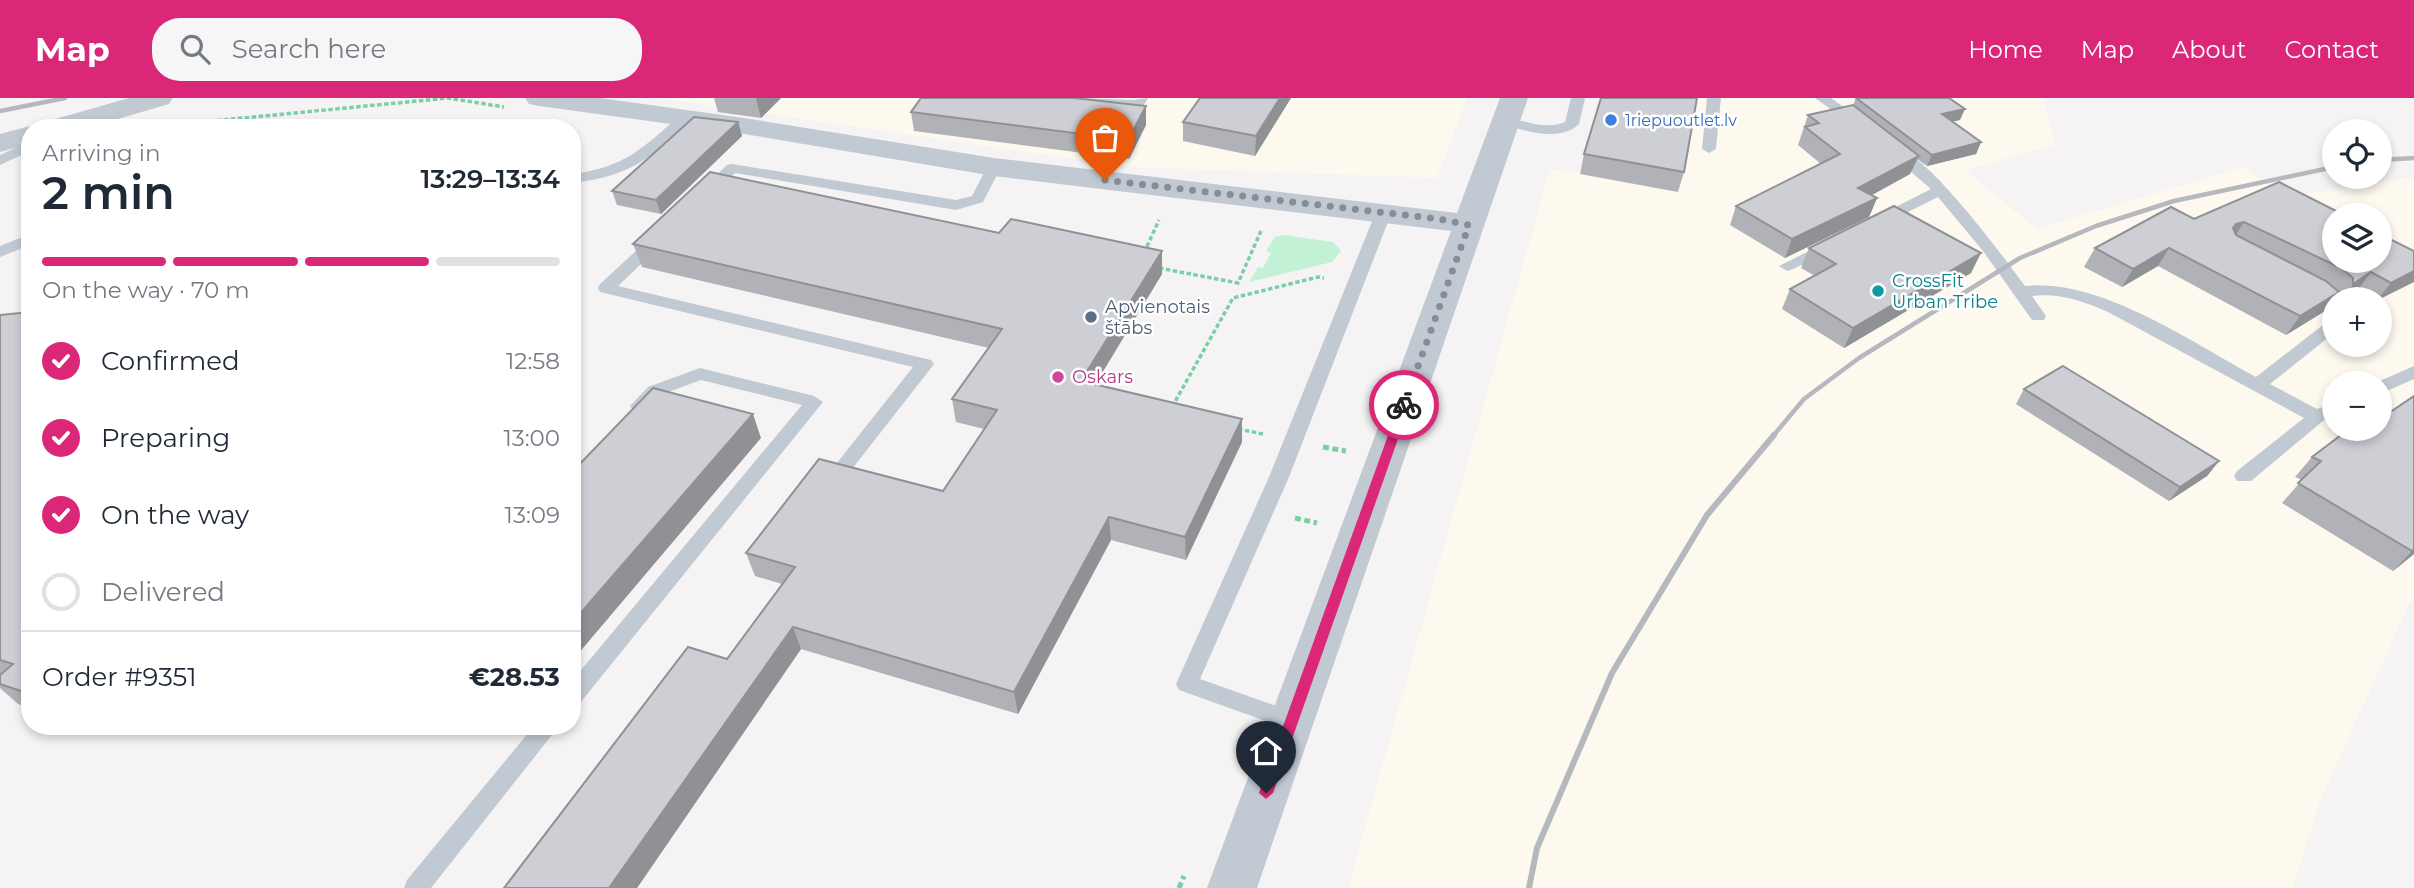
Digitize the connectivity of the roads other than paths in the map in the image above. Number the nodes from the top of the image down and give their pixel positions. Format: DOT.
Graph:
graph roads {
  1 [pos="159,98"];
  2 [pos="539,98"];
  3 [pos="1089,98"];
  4 [pos="1141,98"];
  5 [pos="1577,98"];
  6 [pos="1714,98"];
  7 [pos="1822,98"];
  8 [pos="1510,110"];
  9 [pos="685,118"];
  10 [pos="88,119"];
  11 [pos="21,137"];
  12 [pos="0,143"];
  13 [pos="1709,149"];
  14 [pos="21,150"];
  15 [pos="0,161"];
  16 [pos="994,167"];
  17 [pos="581,178"];
  18 [pos="1940,190"];
  19 [pos="693,205"];
  20 [pos="1383,214"];
  21 [pos="674,224"];
  22 [pos="1469,225"];
  23 [pos="1869,225"];
  24 [pos="1846,237"];
  25 [pos="21,243"];
  26 [pos="0,252"];
  27 [pos="1787,266"];
  28 [pos="2020,292"];
  29 [pos="2038,316"];
  30 [pos="2322,334"];
  31 [pos="2414,372"];
  32 [pos="2392,382"];
  33 [pos="2257,385"];
  34 [pos="2322,415"];
  35 [pos="2317,417"];
  36 [pos="626,419"];
  37 [pos="838,473"];
  38 [pos="2244,476"];
  39 [pos="581,686"];
  40 [pos="1291,721"];
  41 [pos="541,735"];
  42 [pos="416,888"];
  43 [pos="1232,888"];
  1 -- 10 [label="street"];
  2 -- 9 [label="street"];
  3 -- 4 [label="lane"];
  5 -- 8 [label="lane"];
  6 -- 13 [label="lane"];
  7 -- 18 [label="lane"];
  8 -- 22 [label="street"];
  9 -- 16 [label="street"];
  9 -- 17 [label="lane"];
  11 -- 12 [label="street"];
  14 -- 15 [label="lane"];
  16 -- 19 [label="lane"];
  16 -- 20 [label="street"];
  18 -- 23 [label="lane"];
  18 -- 28 [label="lane"];
  20 -- 22 [label="street"];
  20 -- 40 [label="lane"];
  21 -- 37 [label="lane"];
  22 -- 40 [label="street"];
  24 -- 27 [label="lane"];
  25 -- 26 [label="lane"];
  28 -- 29 [label="lane"];
  28 -- 33 [label="lane"];
  30 -- 33 [label="lane"];
  31 -- 32 [label="lane"];
  33 -- 35 [label="lane"];
  34 -- 35 [label="lane"];
  35 -- 38 [label="lane"];
  36 -- 39 [label="lane"];
  40 -- 43 [label="street"];
  41 -- 42 [label="lane"];
}
